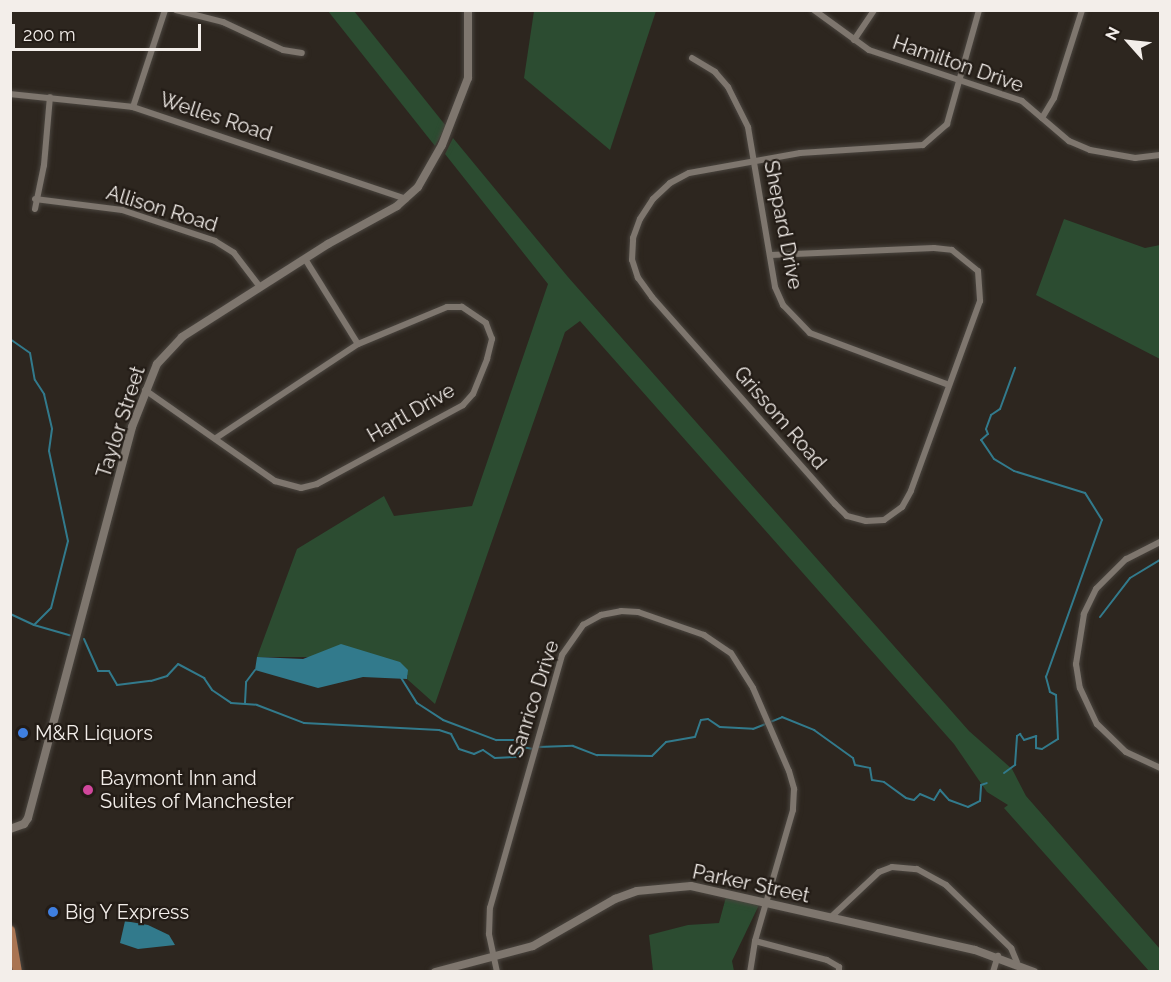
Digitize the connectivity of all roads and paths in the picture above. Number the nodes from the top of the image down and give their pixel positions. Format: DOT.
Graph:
graph roads {
  1 [pos="165,10"];
  2 [pos="176,10"];
  3 [pos="468,10"];
  4 [pos="814,10"];
  5 [pos="874,10"];
  6 [pos="979,10"];
  7 [pos="1082,10"];
  8 [pos="854,40"];
  9 [pos="302,53"];
  10 [pos="692,58"];
  11 [pos="962,80"];
  12 [pos="10,94"];
  13 [pos="50,97"];
  14 [pos="133,107"];
  15 [pos="1042,118"];
  16 [pos="1161,155"];
  17 [pos="754,162"];
  18 [pos="35,199"];
  19 [pos="406,199"];
  20 [pos="35,208"];
  21 [pos="771,255"];
  22 [pos="304,260"];
  23 [pos="260,287"];
  24 [pos="358,344"];
  25 [pos="949,385"];
  26 [pos="145,390"];
  27 [pos="216,438"];
  28 [pos="1161,542"];
  29 [pos="1161,768"];
  30 [pos="10,829"];
  31 [pos="767,902"];
  32 [pos="830,918"];
  33 [pos="10,930"];
  34 [pos="755,941"];
  35 [pos="998,956"];
  36 [pos="493,958"];
  37 [pos="1017,963"];
  38 [pos="17,972"];
  39 [pos="435,972"];
  40 [pos="497,972"];
  41 [pos="750,972"];
  42 [pos="839,972"];
  43 [pos="993,972"];
  44 [pos="1034,972"];
  1 -- 14 [label="street"];
  2 -- 9 [label="street"];
  3 -- 19 [label="street, Taylor Street"];
  4 -- 8 [label="street, Hamilton Drive"];
  5 -- 8 [label="street"];
  6 -- 11 [label="street, Grissom Road"];
  7 -- 15 [label="street"];
  8 -- 11 [label="street, Hamilton Drive"];
  10 -- 17 [label="street, Shepard Drive"];
  11 -- 15 [label="street, Hamilton Drive"];
  11 -- 17 [label="street, Grissom Road"];
  12 -- 13 [label="street, Welles Road"];
  13 -- 14 [label="street, Welles Road"];
  13 -- 18 [label="street"];
  14 -- 19 [label="street, Welles Road"];
  15 -- 16 [label="street, Hamilton Drive"];
  17 -- 21 [label="street, Shepard Drive"];
  17 -- 25 [label="street, Grissom Road"];
  18 -- 20 [label="street"];
  18 -- 23 [label="street, Allison Road"];
  19 -- 22 [label="street, Taylor Street"];
  21 -- 25 [label="street, Shepard Drive"];
  21 -- 25 [label="street, Grissom Road"];
  22 -- 23 [label="street, Taylor Street"];
  22 -- 24 [label="street"];
  23 -- 26 [label="street, Taylor Street"];
  24 -- 27 [label="street, Hartl Drive"];
  24 -- 27 [label="street, Hartl Drive"];
  26 -- 27 [label="street, Hartl Drive"];
  26 -- 30 [label="street, Taylor Street"];
  28 -- 29 [label="street"];
  31 -- 32 [label="street, Parker Street"];
  31 -- 34 [label="street, Sanrico Drive"];
  31 -- 36 [label="street, Parker Street"];
  31 -- 36 [label="street, Sanrico Drive"];
  32 -- 35 [label="street, Parker Street"];
  32 -- 37 [label="street"];
  33 -- 38 [label="main road"];
  34 -- 41 [label="street, Sanrico Drive"];
  34 -- 42 [label="street"];
  35 -- 37 [label="street, Parker Street"];
  35 -- 43 [label="street"];
  36 -- 39 [label="street, Parker Street"];
  36 -- 40 [label="street, Sanrico Drive"];
  37 -- 44 [label="street, Parker Street"];
}
